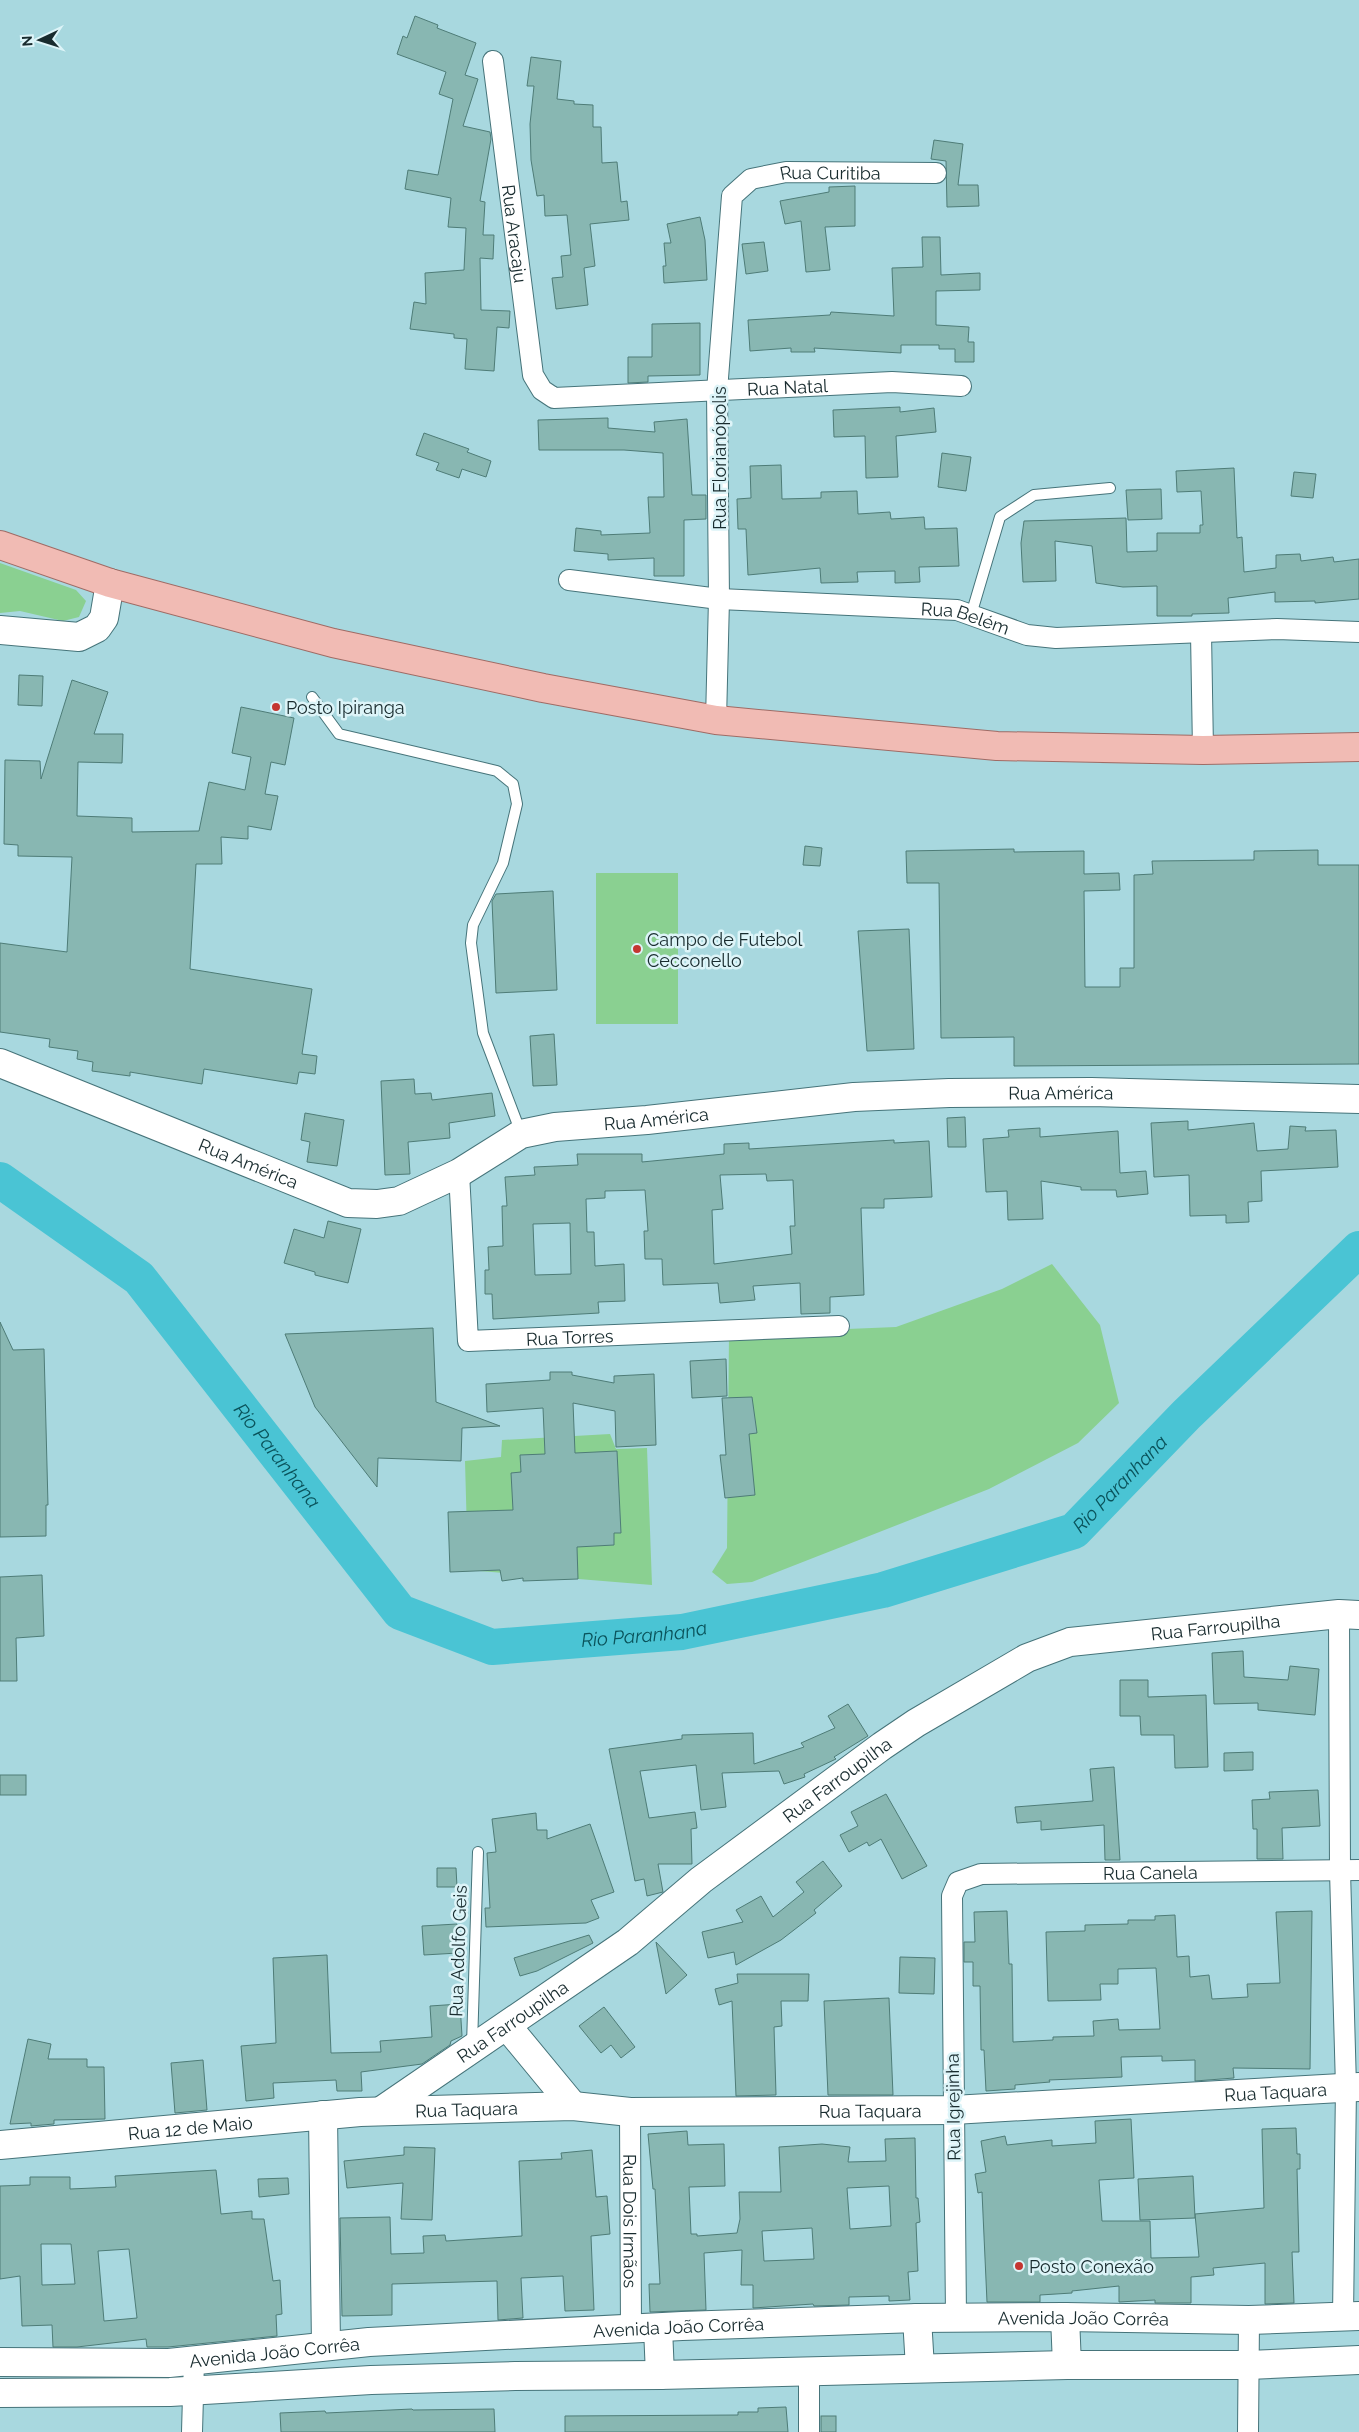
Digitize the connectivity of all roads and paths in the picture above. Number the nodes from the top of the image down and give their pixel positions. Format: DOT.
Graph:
graph roads {
  1 [pos="493,61"];
  2 [pos="936,173"];
  3 [pos="732,196"];
  4 [pos="961,386"];
  5 [pos="717,391"];
  6 [pos="554,398"];
  7 [pos="1110,488"];
  8 [pos="0,545"];
  9 [pos="570,580"];
  10 [pos="110,583"];
  11 [pos="719,599"];
  12 [pos="971,615"];
  13 [pos="0,630"];
  14 [pos="1359,632"];
  15 [pos="1201,633"];
  16 [pos="312,697"];
  17 [pos="716,720"];
  18 [pos="1359,747"];
  19 [pos="1203,750"];
  20 [pos="0,1063"];
  21 [pos="1359,1099"];
  22 [pos="521,1134"];
  23 [pos="459,1173"];
  24 [pos="839,1326"];
  25 [pos="1349,1615"];
  26 [pos="478,1852"];
  27 [pos="1349,1871"];
  28 [pos="952,1896"];
  29 [pos="507,2026"];
  30 [pos="472,2050"];
  31 [pos="535,2061"];
  32 [pos="1352,2087"];
  33 [pos="573,2106"];
  34 [pos="522,2107"];
  35 [pos="953,2110"];
  36 [pos="381,2111"];
  37 [pos="630,2112"];
  38 [pos="323,2115"];
  39 [pos="0,2145"];
  40 [pos="1065,2316"];
  41 [pos="1351,2316"];
  42 [pos="956,2317"];
  43 [pos="917,2318"];
  44 [pos="1248,2320"];
  45 [pos="644,2329"];
  46 [pos="325,2346"];
  47 [pos="194,2360"];
  48 [pos="1359,2360"];
  49 [pos="0,2362"];
  50 [pos="1067,2365"];
  51 [pos="1248,2365"];
  52 [pos="920,2368"];
  53 [pos="809,2371"];
  54 [pos="660,2374"];
  55 [pos="346,2382"];
  56 [pos="308,2384"];
  57 [pos="194,2390"];
  58 [pos="0,2393"];
  59 [pos="192,2432"];
  60 [pos="809,2432"];
  61 [pos="1248,2432"];
  1 -- 6 [label="street, Rua Aracaju"];
  2 -- 3 [label="street, Rua Curitiba"];
  3 -- 5 [label="street, Rua Florianópolis"];
  4 -- 5 [label="street, Rua Natal"];
  5 -- 6 [label="street, Rua Natal"];
  5 -- 11 [label="street, Rua Florianópolis"];
  7 -- 12 [label="lane"];
  8 -- 10 [label="main road"];
  9 -- 11 [label="street, Rua Belém"];
  10 -- 13 [label="street"];
  10 -- 17 [label="main road"];
  11 -- 12 [label="street, Rua Belém"];
  11 -- 17 [label="street, Rua Florianópolis"];
  12 -- 15 [label="street, Rua Belém"];
  14 -- 15 [label="street, Rua Belém"];
  15 -- 19 [label="street"];
  16 -- 22 [label="lane"];
  17 -- 19 [label="main road"];
  18 -- 19 [label="main road"];
  20 -- 23 [label="street, Rua América"];
  21 -- 22 [label="street, Rua América"];
  22 -- 23 [label="street, Rua América"];
  23 -- 24 [label="street, Rua Torres"];
  25 -- 27 [label="street"];
  25 -- 29 [label="street, Rua Farroupilha"];
  26 -- 30 [label="lane, Rua Adolfo Geis"];
  27 -- 28 [label="street, Rua Canela"];
  27 -- 32 [label="street"];
  28 -- 35 [label="street, Rua Igrejinha"];
  29 -- 30 [label="street, Rua Farroupilha"];
  29 -- 31 [label="street"];
  30 -- 36 [label="street, Rua Farroupilha"];
  31 -- 33 [label="street"];
  31 -- 34 [label="street"];
  32 -- 35 [label="street, Rua Taquara"];
  32 -- 41 [label="street"];
  33 -- 34 [label="street, Rua Taquara"];
  33 -- 37 [label="street, Rua Taquara"];
  34 -- 36 [label="street, Rua Taquara"];
  35 -- 37 [label="street, Rua Taquara"];
  35 -- 42 [label="street, Rua Igrejinha"];
  36 -- 38 [label="street, Rua 12 de Maio"];
  37 -- 45 [label="street, Rua Dois Irmãos"];
  38 -- 39 [label="street, Rua 12 de Maio"];
  38 -- 46 [label="street"];
  40 -- 42 [label="street, Avenida João Corrêa"];
  40 -- 44 [label="street, Avenida João Corrêa"];
  40 -- 50 [label="street"];
  41 -- 44 [label="street, Avenida João Corrêa"];
  42 -- 43 [label="street, Avenida João Corrêa"];
  43 -- 45 [label="street, Avenida João Corrêa"];
  43 -- 52 [label="street"];
  44 -- 51 [label="street"];
  45 -- 46 [label="street, Avenida João Corrêa"];
  45 -- 54 [label="street"];
  46 -- 47 [label="street, Avenida João Corrêa"];
  46 -- 55 [label="street"];
  46 -- 56 [label="street"];
  47 -- 49 [label="street, Avenida João Corrêa"];
  47 -- 57 [label="street"];
  48 -- 51 [label="street, Avenida João Corrêa"];
  50 -- 51 [label="street, Avenida João Corrêa"];
  50 -- 52 [label="street, Avenida João Corrêa"];
  51 -- 61 [label="street"];
  52 -- 53 [label="street, Avenida João Corrêa"];
  53 -- 54 [label="street, Avenida João Corrêa"];
  53 -- 60 [label="street"];
  54 -- 55 [label="street, Avenida João Corrêa"];
  55 -- 56 [label="street, Avenida João Corrêa"];
  56 -- 57 [label="street, Avenida João Corrêa"];
  57 -- 58 [label="street, Avenida João Corrêa"];
  57 -- 59 [label="street"];
}
